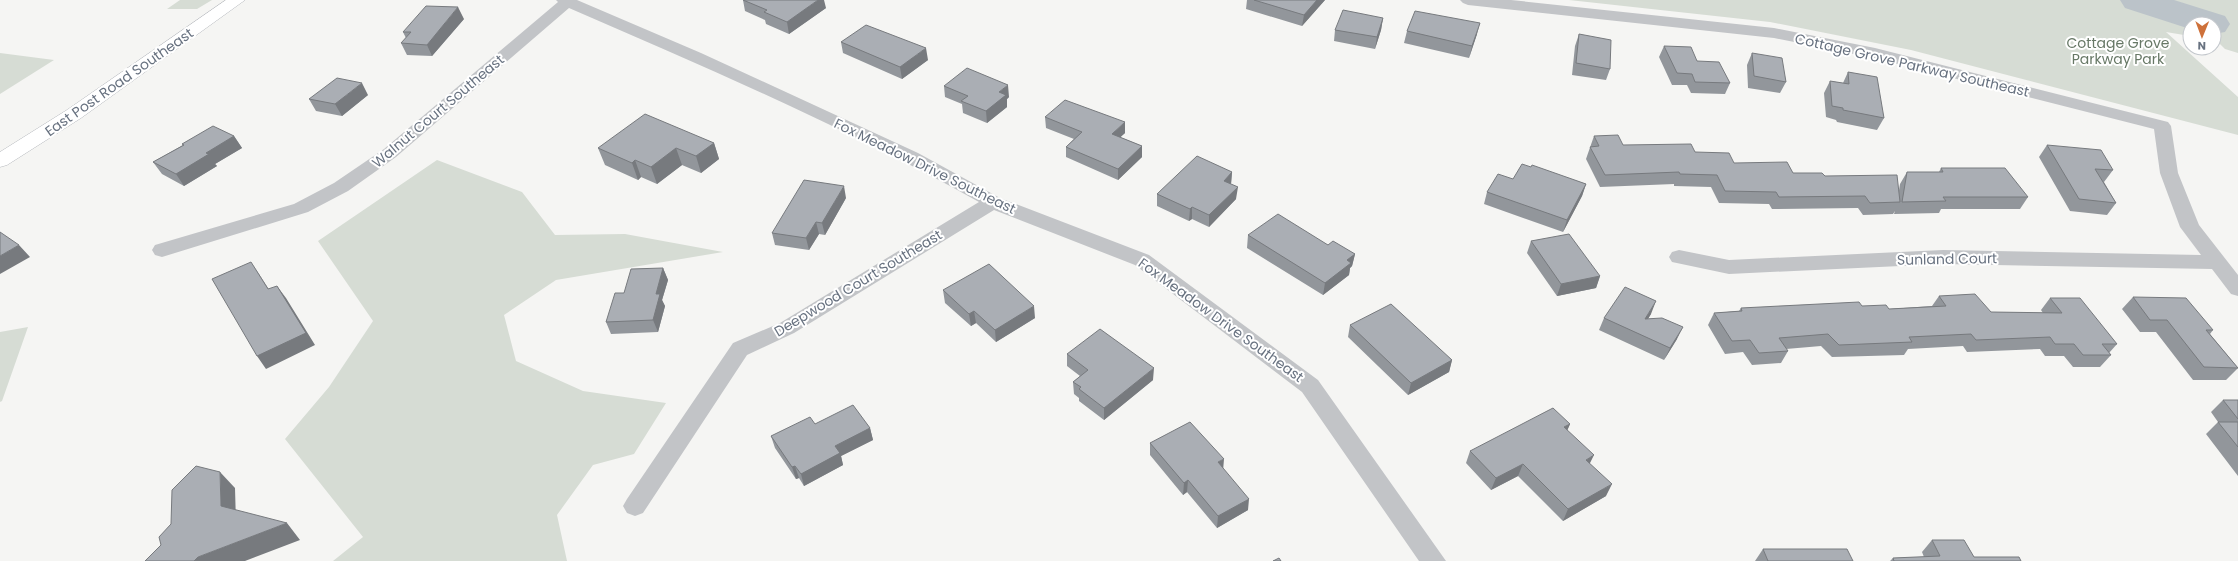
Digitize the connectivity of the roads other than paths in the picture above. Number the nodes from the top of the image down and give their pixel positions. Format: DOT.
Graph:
graph roads {
  1 [pos="237,0"];
  2 [pos="566,0"];
  3 [pos="1468,0"];
  4 [pos="0,161"];
  5 [pos="993,202"];
  6 [pos="162,250"];
  7 [pos="1679,257"];
  8 [pos="2216,262"];
  9 [pos="2238,289"];
  10 [pos="635,506"];
  11 [pos="1434,561"];
  1 -- 4 [label="main road, East Post Road Southeast"];
  2 -- 5 [label="street, Fox Meadow Drive Southeast"];
  2 -- 6 [label="street, Walnut Court Southeast"];
  3 -- 8 [label="street, Cottage Grove Parkway Southeast"];
  5 -- 10 [label="street, Deepwood Court Southeast"];
  5 -- 11 [label="street, Fox Meadow Drive Southeast"];
  7 -- 8 [label="street, Sunland Court"];
  8 -- 9 [label="street"];
}
